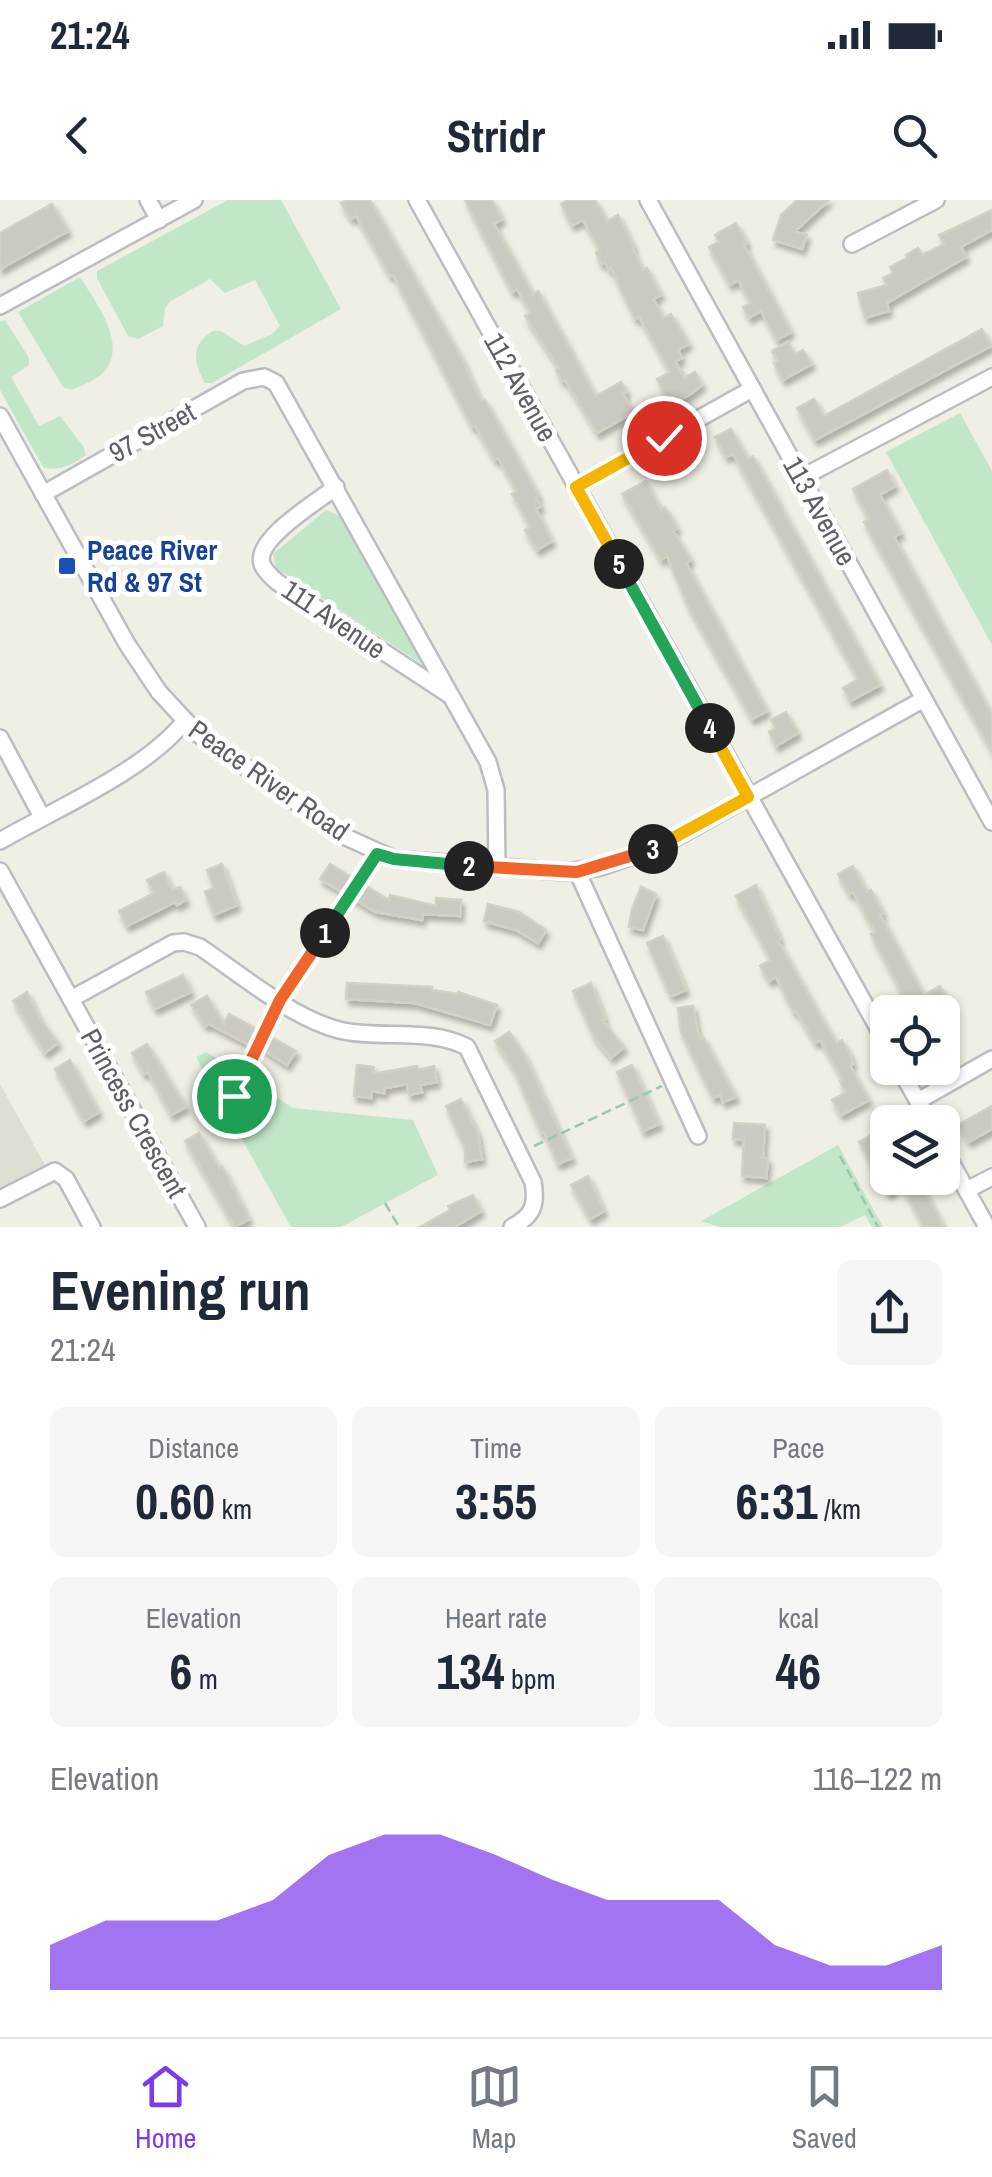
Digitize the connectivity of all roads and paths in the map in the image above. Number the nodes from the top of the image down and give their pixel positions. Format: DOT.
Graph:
graph roads {
  1 [pos="148,200"];
  2 [pos="194,200"];
  3 [pos="417,200"];
  4 [pos="648,200"];
  5 [pos="936,200"];
  6 [pos="159,220"];
  7 [pos="852,244"];
  8 [pos="0,306"];
  9 [pos="264,377"];
  10 [pos="992,377"];
  11 [pos="752,390"];
  12 [pos="0,416"];
  13 [pos="801,478"];
  14 [pos="576,487"];
  15 [pos="336,488"];
  16 [pos="43,494"];
  17 [pos="454,698"];
  18 [pos="924,699"];
  19 [pos="184,722"];
  20 [pos="0,738"];
  21 [pos="748,797"];
  22 [pos="42,817"];
  23 [pos="992,822"];
  24 [pos="0,841"];
  25 [pos="377,854"];
  26 [pos="497,868"];
  27 [pos="0,871"];
  28 [pos="577,872"];
  29 [pos="71,999"];
  30 [pos="280,1000"];
  31 [pos="870,1014"];
  32 [pos="992,1059"];
  33 [pos="673,1082"];
  34 [pos="909,1085"];
  35 [pos="234,1096"];
  36 [pos="918,1101"];
  37 [pos="920,1105"];
  38 [pos="698,1136"];
  39 [pos="520,1153"];
  40 [pos="840,1156"];
  41 [pos="992,1176"];
  42 [pos="960,1178"];
  43 [pos="967,1190"];
  44 [pos="0,1198"];
  45 [pos="385,1202"];
  46 [pos="92,1227"];
  47 [pos="198,1227"];
  48 [pos="399,1227"];
  49 [pos="512,1227"];
  50 [pos="878,1227"];
  51 [pos="987,1227"];
  1 -- 6 [label="street"];
  2 -- 6 [label="street"];
  3 -- 14 [label="street, 112 Avenue"];
  4 -- 11 [label="street, 113 Avenue"];
  5 -- 7 [label="street"];
  6 -- 8 [label="street"];
  9 -- 15 [label="street, 111 Avenue"];
  9 -- 16 [label="street, 97 Street"];
  10 -- 13 [label="street"];
  11 -- 13 [label="street, 113 Avenue"];
  11 -- 14 [label="street"];
  12 -- 16 [label="street, Peace River Road"];
  13 -- 18 [label="street, 113 Avenue"];
  14 -- 21 [label="street, 112 Avenue"];
  15 -- 17 [label="street, 111 Avenue"];
  15 -- 17 [label="street, 111 Avenue"];
  16 -- 19 [label="street, Peace River Road"];
  17 -- 26 [label="street, 111 Avenue"];
  18 -- 21 [label="street, Peace River Road"];
  18 -- 23 [label="street, 113 Avenue"];
  19 -- 22 [label="street"];
  19 -- 25 [label="street, Peace River Road"];
  20 -- 22 [label="street"];
  21 -- 28 [label="street, Peace River Road"];
  21 -- 31 [label="street, 112 Avenue"];
  22 -- 24 [label="street"];
  25 -- 26 [label="street, Peace River Road"];
  25 -- 30 [label="path"];
  26 -- 28 [label="street, Peace River Road"];
  27 -- 29 [label="street, Princess Crescent"];
  28 -- 33 [label="street"];
  29 -- 30 [label="street, Princess Crescent"];
  29 -- 47 [label="street, Princess Crescent"];
  30 -- 35 [label="path"];
  30 -- 39 [label="street, Princess Crescent"];
  32 -- 36 [label="street"];
  33 -- 38 [label="street"];
  33 -- 39 [label="path"];
  34 -- 36 [label="street"];
  36 -- 37 [label="street"];
  39 -- 49 [label="street, Princess Crescent"];
  40 -- 50 [label="path"];
  41 -- 43 [label="street"];
  42 -- 43 [label="street"];
  43 -- 51 [label="street"];
  44 -- 46 [label="street"];
  45 -- 48 [label="path"];
}
